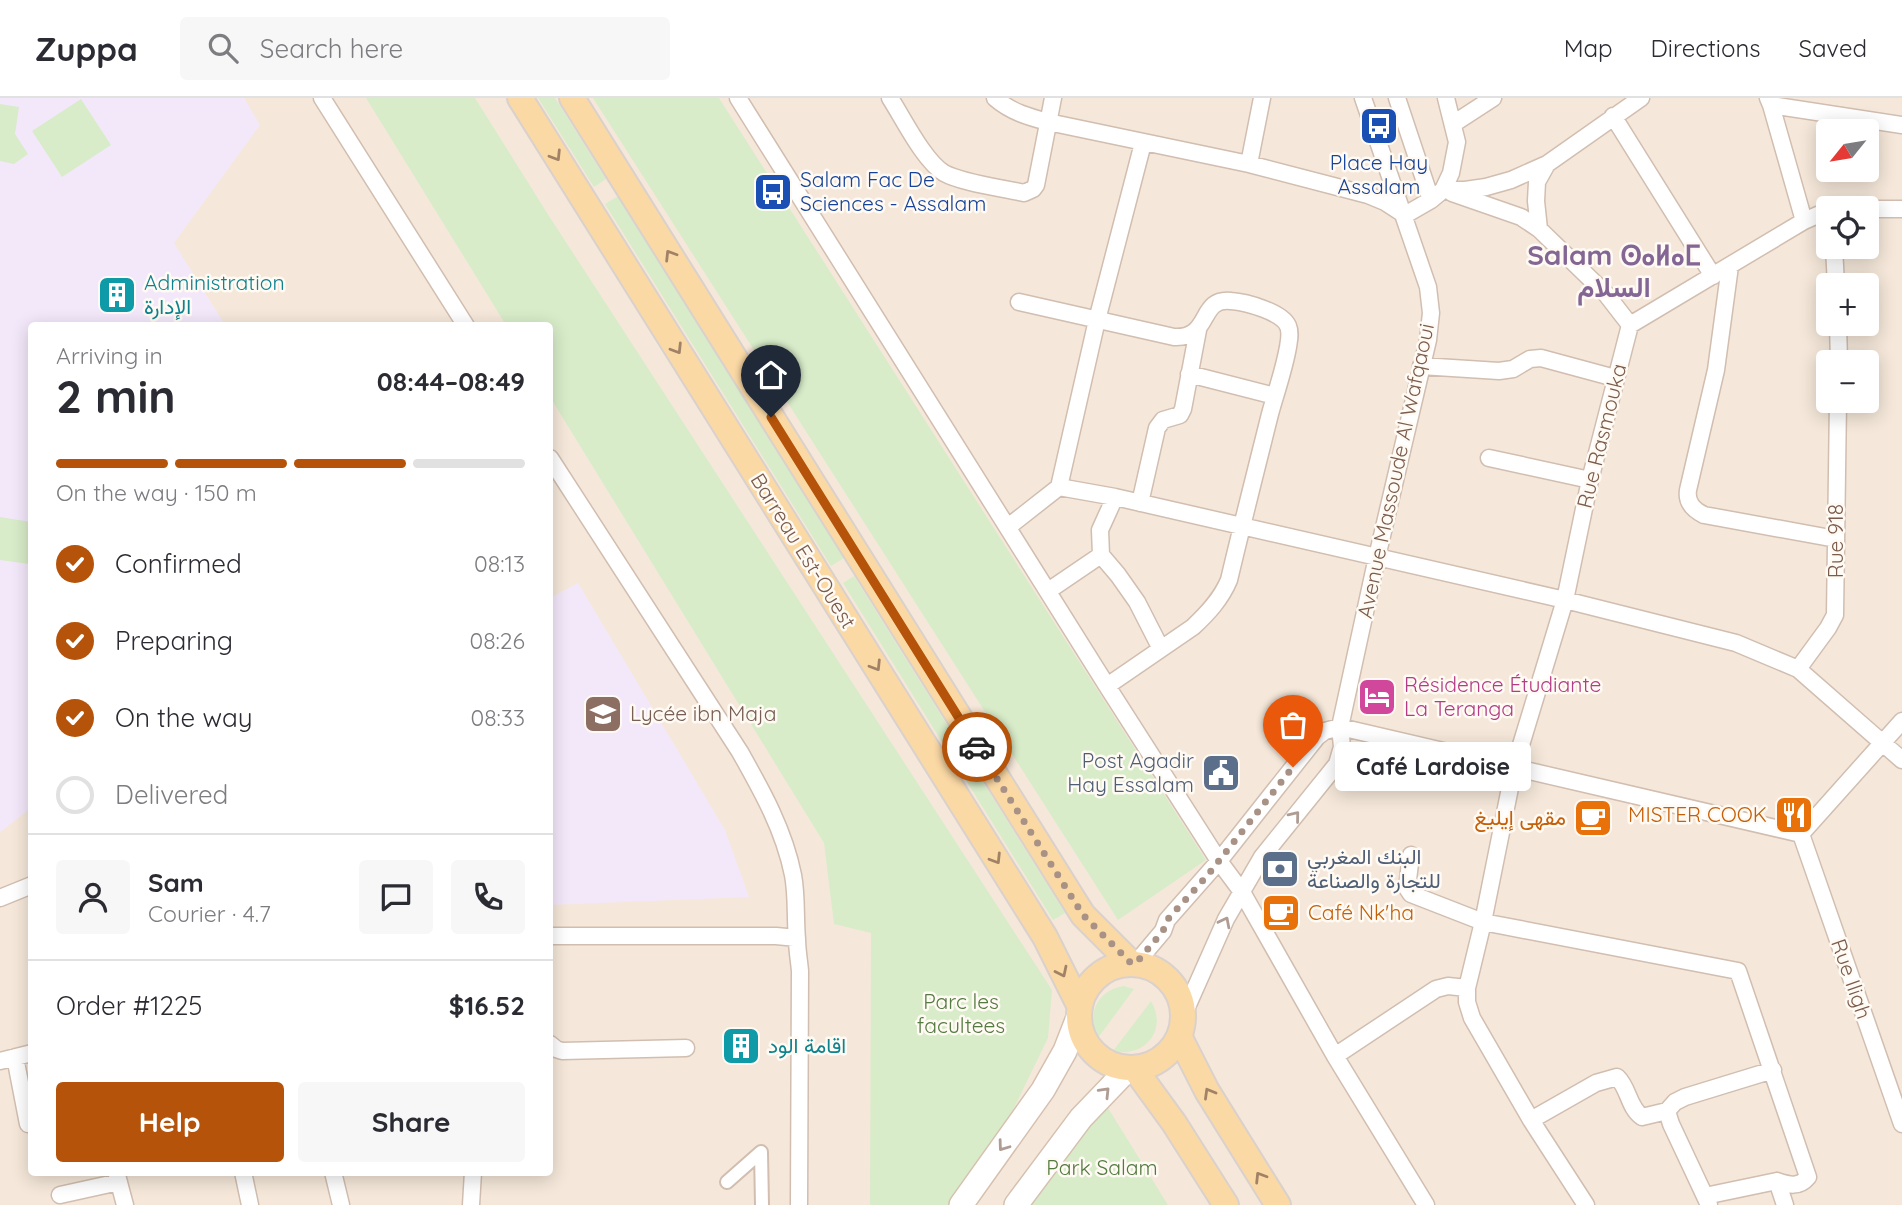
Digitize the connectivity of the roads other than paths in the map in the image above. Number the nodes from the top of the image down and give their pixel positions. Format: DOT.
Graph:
graph roads {
  1 [pos="322,98"];
  2 [pos="520,98"];
  3 [pos="572,98"];
  4 [pos="738,98"];
  5 [pos="890,98"];
  6 [pos="995,98"];
  7 [pos="1053,98"];
  8 [pos="1262,98"];
  9 [pos="1363,98"];
  10 [pos="1397,98"];
  11 [pos="1446,98"];
  12 [pos="1493,98"];
  13 [pos="1641,98"];
  14 [pos="1770,101"];
  15 [pos="1613,116"];
  16 [pos="1048,122"];
  17 [pos="1453,124"];
  18 [pos="1902,125"];
  19 [pos="1143,143"];
  20 [pos="1249,164"];
  21 [pos="1547,164"];
  22 [pos="1437,195"];
  23 [pos="1879,209"];
  24 [pos="1902,209"];
  25 [pos="1405,215"];
  26 [pos="1816,216"];
  27 [pos="1804,221"];
  28 [pos="1539,229"];
  29 [pos="1730,266"];
  30 [pos="1713,276"];
  31 [pos="1019,302"];
  32 [pos="1097,320"];
  33 [pos="463,322"];
  34 [pos="1630,325"];
  35 [pos="1198,330"];
  36 [pos="1421,366"];
  37 [pos="1189,374"];
  38 [pos="1615,378"];
  39 [pos="1275,396"];
  40 [pos="1838,413"];
  41 [pos="1489,458"];
  42 [pos="553,465"];
  43 [pos="1590,480"];
  44 [pos="1059,486"];
  45 [pos="1115,497"];
  46 [pos="1140,503"];
  47 [pos="1008,527"];
  48 [pos="1241,527"];
  49 [pos="1836,539"];
  50 [pos="1101,555"];
  51 [pos="1377,557"];
  52 [pos="1048,591"];
  53 [pos="1564,600"];
  54 [pos="1161,649"];
  55 [pos="1798,669"];
  56 [pos="1107,686"];
  57 [pos="1902,721"];
  58 [pos="1340,727"];
  59 [pos="1883,744"];
  60 [pos="1902,760"];
  61 [pos="1514,768"];
  62 [pos="1801,834"];
  63 [pos="1411,855"];
  64 [pos="1219,861"];
  65 [pos="28,890"];
  66 [pos="1241,892"];
  67 [pos="0,898"];
  68 [pos="1483,922"];
  69 [pos="553,936"];
  70 [pos="797,938"];
  71 [pos="1134,963"];
  72 [pos="1467,988"];
  73 [pos="1080,1011"];
  74 [pos="1181,1026"];
  75 [pos="553,1046"];
  76 [pos="686,1048"];
  77 [pos="28,1055"];
  78 [pos="1335,1056"];
  79 [pos="7,1059"];
  80 [pos="1132,1068"];
  81 [pos="1773,1070"];
  82 [pos="1667,1111"];
  83 [pos="1531,1120"];
  84 [pos="28,1124"];
  85 [pos="1902,1124"];
  86 [pos="244,1176"];
  87 [pos="333,1176"];
  88 [pos="473,1176"];
  89 [pos="118,1177"];
  90 [pos="1777,1181"];
  91 [pos="727,1182"];
  92 [pos="60,1195"];
  93 [pos="1707,1201"];
  94 [pos="125,1205"];
  95 [pos="250,1205"];
  96 [pos="341,1205"];
  97 [pos="471,1205"];
  98 [pos="762,1205"];
  99 [pos="799,1205"];
  100 [pos="961,1205"];
  101 [pos="1016,1205"];
  102 [pos="1226,1205"];
  103 [pos="1278,1205"];
  104 [pos="1426,1205"];
  105 [pos="1586,1205"];
  106 [pos="1785,1205"];
  1 -- 33 [label="street"];
  2 -- 73 [label="main road, Barreau Est-Ouest, one-way"];
  71 -- 3 [label="main road, Barreau Est-Ouest, one-way"];
  4 -- 47 [label="street"];
  5 -- 16 [label="street"];
  6 -- 16 [label="street"];
  7 -- 16 [label="street"];
  8 -- 20 [label="street"];
  9 -- 25 [label="street, Avenue Massoude Al Wafqaoui"];
  10 -- 22 [label="street"];
  11 -- 17 [label="street"];
  12 -- 17 [label="street"];
  13 -- 15 [label="street"];
  14 -- 18 [label="street"];
  14 -- 27 [label="street"];
  15 -- 21 [label="street"];
  15 -- 30 [label="street"];
  16 -- 19 [label="street"];
  17 -- 22 [label="street"];
  19 -- 20 [label="street"];
  19 -- 32 [label="street"];
  20 -- 25 [label="street"];
  21 -- 22 [label="street"];
  21 -- 28 [label="street"];
  22 -- 25 [label="street"];
  22 -- 28 [label="street"];
  23 -- 24 [label="street"];
  25 -- 36 [label="street, Avenue Massoude Al Wafqaoui"];
  26 -- 27 [label="street"];
  27 -- 29 [label="street"];
  28 -- 34 [label="street"];
  29 -- 30 [label="street"];
  29 -- 49 [label="street"];
  30 -- 34 [label="street"];
  31 -- 32 [label="street"];
  32 -- 35 [label="street"];
  32 -- 44 [label="street"];
  34 -- 38 [label="street, Rue Rasmouka"];
  35 -- 37 [label="street"];
  35 -- 39 [label="street"];
  36 -- 38 [label="street"];
  36 -- 51 [label="street, Avenue Massoude Al Wafqaoui"];
  37 -- 39 [label="street"];
  37 -- 46 [label="street"];
  38 -- 43 [label="street, Rue Rasmouka"];
  39 -- 48 [label="street"];
  40 -- 49 [label="street, Rue 918"];
  41 -- 43 [label="street"];
  42 -- 70 [label="street"];
  43 -- 53 [label="street, Rue Rasmouka"];
  44 -- 45 [label="street"];
  44 -- 47 [label="street"];
  45 -- 46 [label="street"];
  45 -- 50 [label="street"];
  46 -- 48 [label="street"];
  47 -- 52 [label="street"];
  48 -- 51 [label="street"];
  48 -- 54 [label="street"];
  49 -- 55 [label="street, Rue 918"];
  50 -- 52 [label="street"];
  50 -- 54 [label="street"];
  51 -- 53 [label="street"];
  51 -- 58 [label="street, Avenue Massoude Al Wafqaoui"];
  52 -- 56 [label="street"];
  53 -- 55 [label="street"];
  53 -- 61 [label="street, Rue Rasmouka"];
  54 -- 56 [label="street"];
  55 -- 59 [label="street"];
  56 -- 64 [label="street"];
  57 -- 59 [label="street"];
  58 -- 61 [label="street"];
  58 -- 64 [label="street"];
  66 -- 58 [label="street, Avenue Massoude Al Wafqaoui, one-way"];
  59 -- 60 [label="street"];
  59 -- 62 [label="street"];
  61 -- 62 [label="street"];
  61 -- 68 [label="street, Rue Rasmouka"];
  62 -- 85 [label="street, Rue Iligh"];
  63 -- 68 [label="street"];
  64 -- 66 [label="street"];
  64 -- 71 [label="street"];
  65 -- 67 [label="street"];
  74 -- 66 [label="street, Avenue Massoude Al Wafqaoui, one-way"];
  66 -- 78 [label="street"];
  68 -- 72 [label="street, Rue Rasmouka"];
  68 -- 81 [label="street"];
  69 -- 70 [label="street"];
  70 -- 99 [label="street"];
  71 -- 73 [label="main road"];
  71 -- 74 [label="main road"];
  72 -- 78 [label="street"];
  72 -- 83 [label="street"];
  73 -- 80 [label="main road"];
  73 -- 100 [label="main road, one-way"];
  74 -- 80 [label="main road"];
  103 -- 74 [label="main road, one-way"];
  75 -- 76 [label="street"];
  77 -- 79 [label="street"];
  78 -- 104 [label="street"];
  79 -- 84 [label="street"];
  101 -- 80 [label="main road, one-way"];
  80 -- 102 [label="main road"];
  81 -- 82 [label="street"];
  81 -- 90 [label="street"];
  82 -- 83 [label="street"];
  82 -- 93 [label="street"];
  83 -- 105 [label="street"];
  86 -- 95 [label="street"];
  87 -- 96 [label="street"];
  88 -- 97 [label="street"];
  89 -- 92 [label="street"];
  89 -- 94 [label="street"];
  90 -- 93 [label="street"];
  90 -- 106 [label="street"];
  91 -- 98 [label="street"];
}
